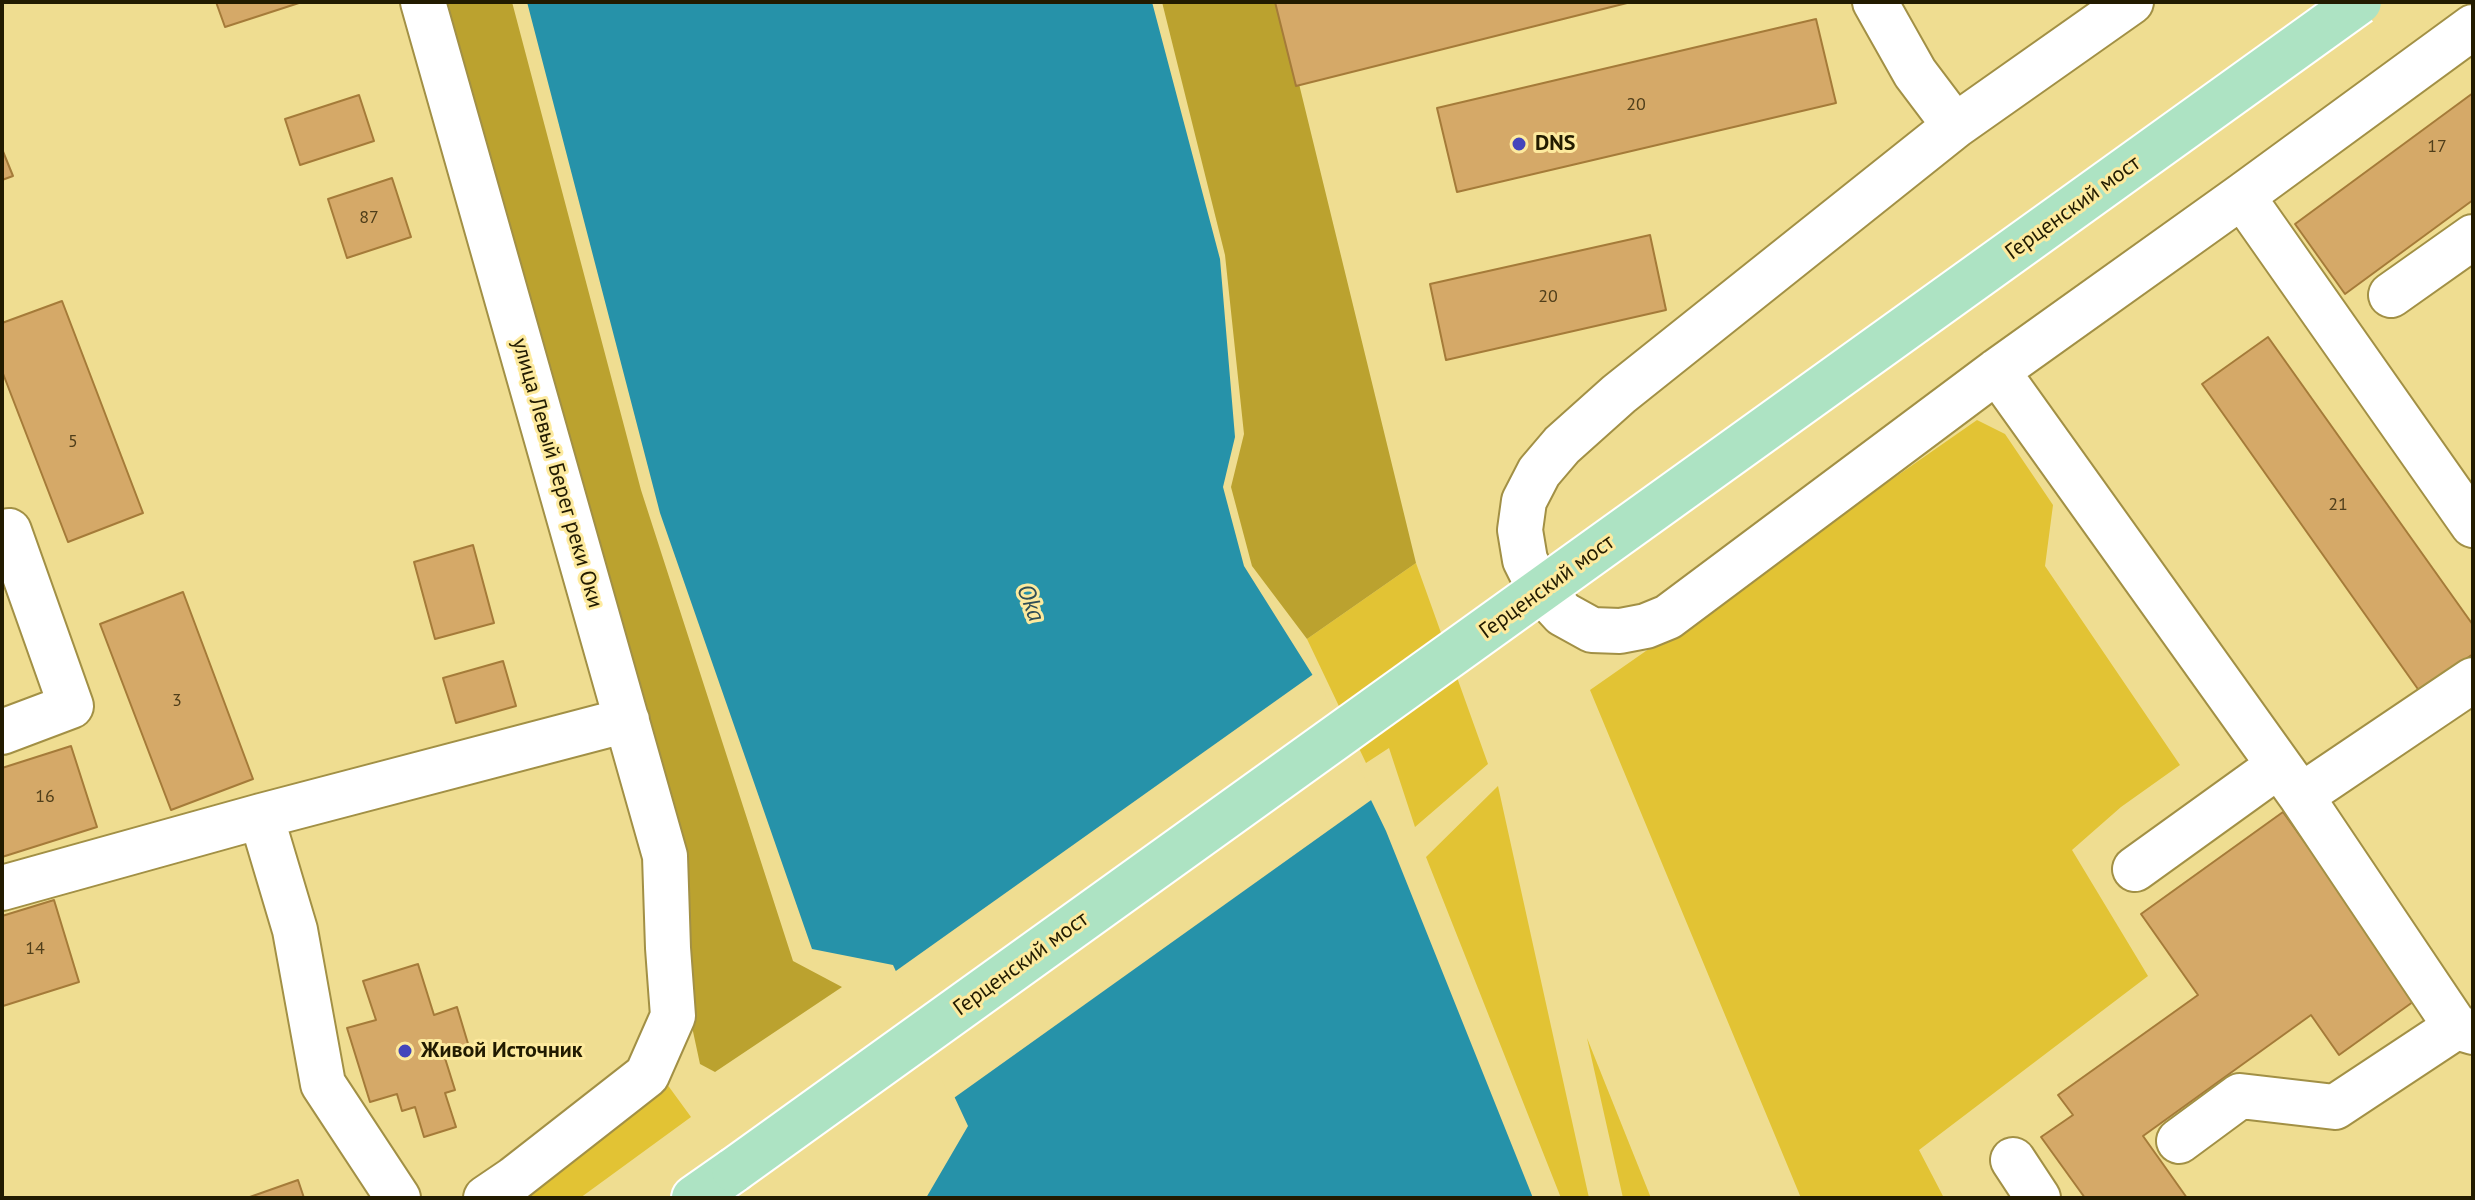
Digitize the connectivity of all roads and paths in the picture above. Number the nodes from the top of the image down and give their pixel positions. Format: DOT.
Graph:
graph roads {
  1 [pos="423,2"];
  2 [pos="1875,2"];
  3 [pos="2131,2"];
  4 [pos="2359,2"];
  5 [pos="2473,27"];
  6 [pos="1955,126"];
  7 [pos="2242,196"];
  8 [pos="2473,237"];
  9 [pos="2391,295"];
  10 [pos="1997,371"];
  11 [pos="2473,525"];
  12 [pos="2,533"];
  13 [pos="2473,680"];
  14 [pos="627,720"];
  15 [pos="2,732"];
  16 [pos="2290,781"];
  17 [pos="261,816"];
  18 [pos="2135,869"];
  19 [pos="2,888"];
  20 [pos="2464,1029"];
  21 [pos="2179,1141"];
  22 [pos="2013,1160"];
  23 [pos="398,1198"];
  24 [pos="486,1198"];
  25 [pos="694,1198"];
  26 [pos="2038,1198"];
  1 -- 14 [label="street, улица Левый Берег реки Оки"];
  2 -- 6 [label="street"];
  3 -- 6 [label="street"];
  4 -- 25 [label="main road, Герценский мост, bridge"];
  5 -- 7 [label="street"];
  6 -- 10 [label="street"];
  7 -- 10 [label="street"];
  7 -- 11 [label="street"];
  8 -- 9 [label="street"];
  10 -- 16 [label="street"];
  12 -- 15 [label="street"];
  13 -- 16 [label="street"];
  14 -- 17 [label="street"];
  14 -- 24 [label="street, улица Левый Берег реки Оки"];
  16 -- 18 [label="street"];
  16 -- 20 [label="street"];
  17 -- 19 [label="street"];
  17 -- 23 [label="street"];
  20 -- 21 [label="street"];
  22 -- 26 [label="street"];
}
